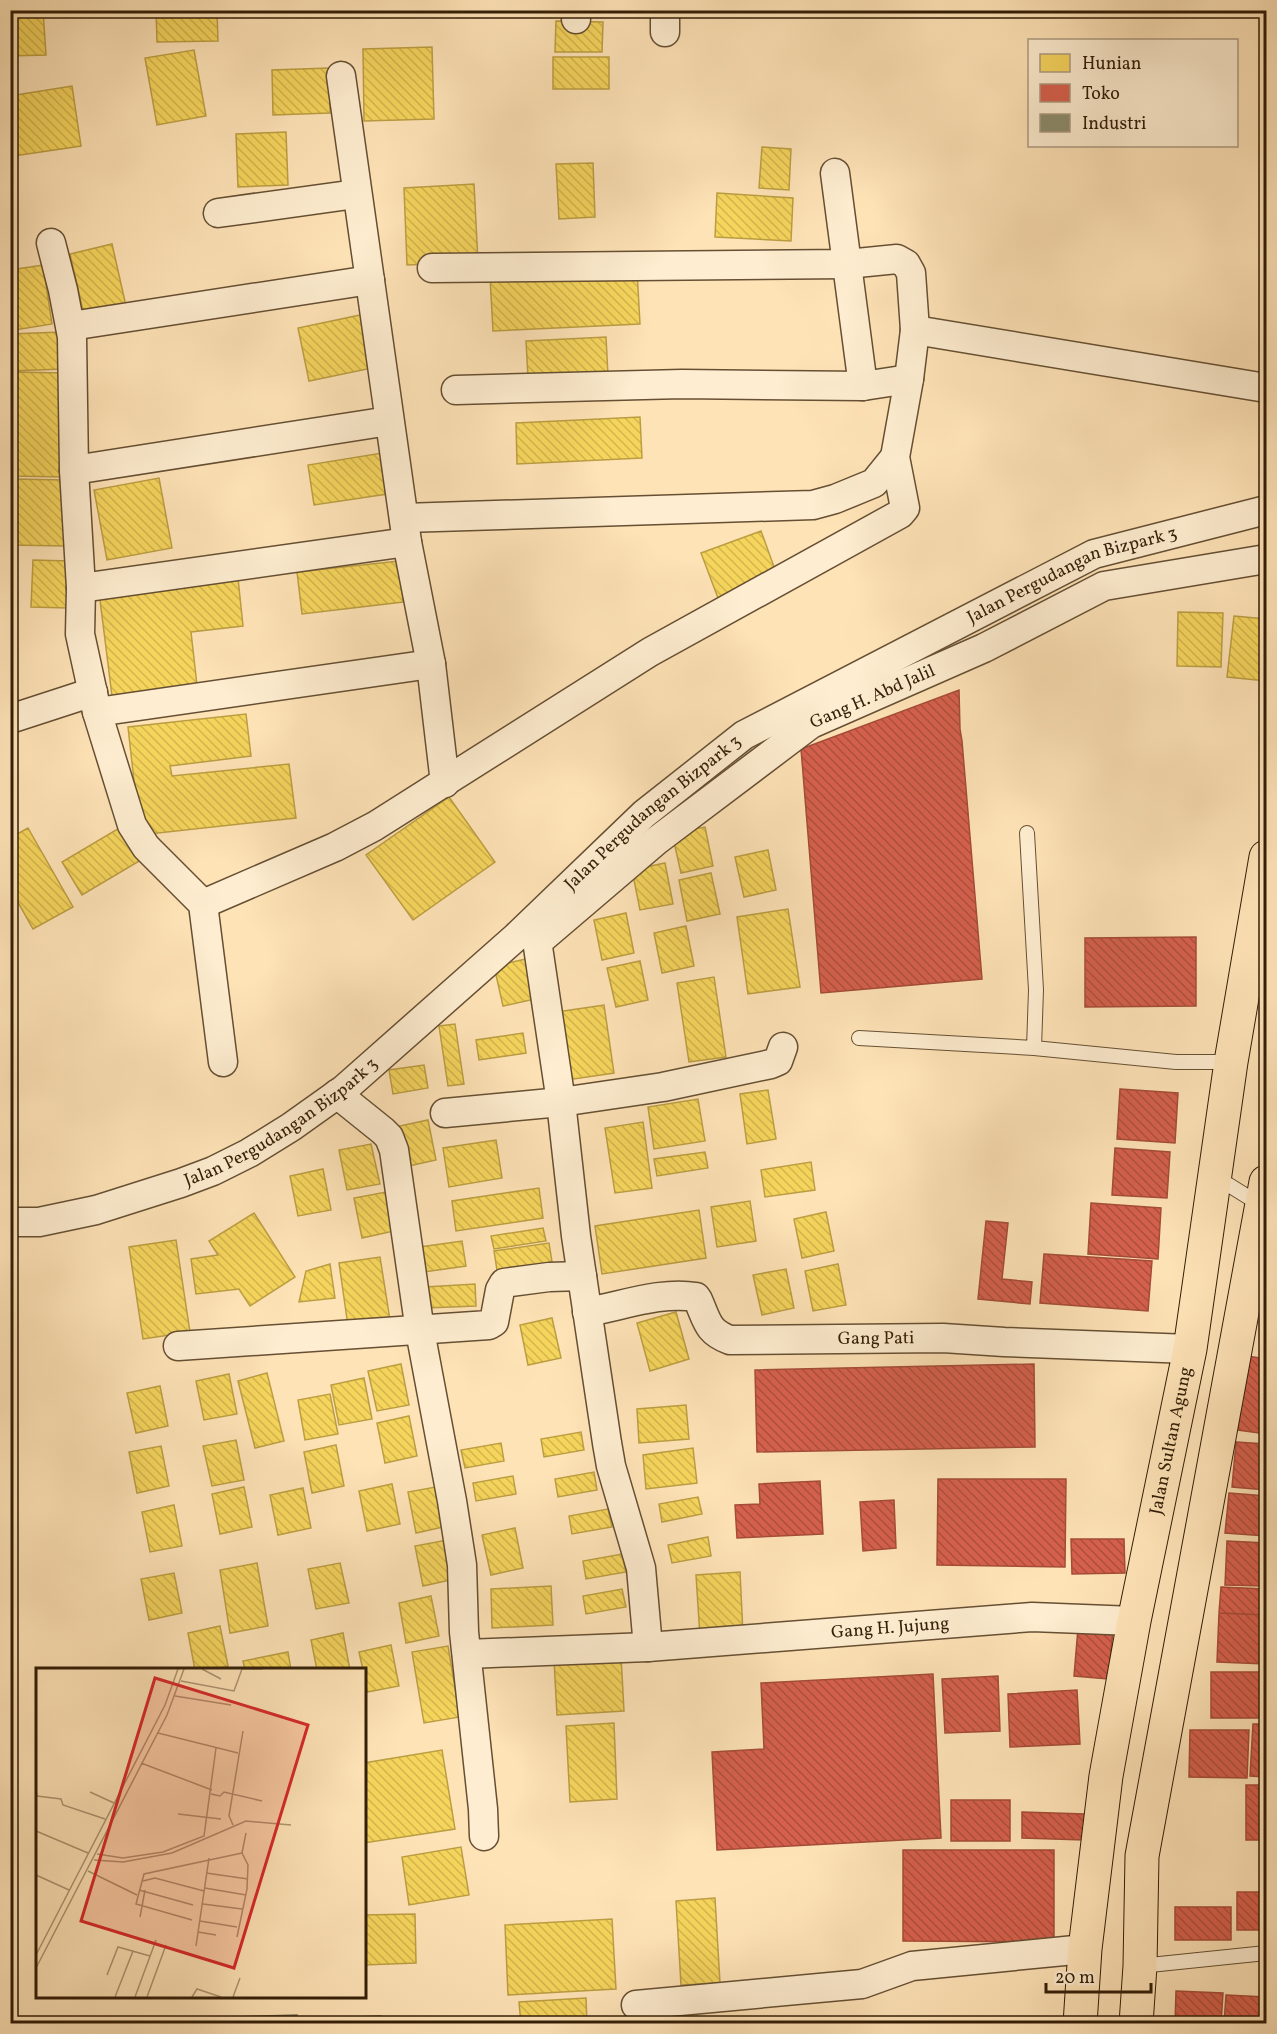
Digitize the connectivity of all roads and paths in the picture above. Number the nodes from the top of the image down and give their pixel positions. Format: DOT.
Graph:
graph roads {
  1 [pos="341,76"];
  2 [pos="835,173"];
  3 [pos="356,194"];
  4 [pos="218,213"];
  5 [pos="51,243"];
  6 [pos="847,264"];
  7 [pos="432,268"];
  8 [pos="370,280"];
  9 [pos="71,326"];
  10 [pos="915,330"];
  11 [pos="909,379"];
  12 [pos="863,386"];
  13 [pos="1266,388"];
  14 [pos="456,390"];
  15 [pos="389,421"];
  16 [pos="895,457"];
  17 [pos="74,470"];
  18 [pos="1266,510"];
  19 [pos="406,530"];
  20 [pos="1266,559"];
  21 [pos="81,588"];
  22 [pos="431,664"];
  23 [pos="95,702"];
  24 [pos="10,718"];
  25 [pos="445,783"];
  26 [pos="1027,833"];
  27 [pos="1266,857"];
  28 [pos="203,904"];
  29 [pos="859,1038"];
  30 [pos="783,1047"];
  31 [pos="1034,1047"];
  32 [pos="223,1062"];
  33 [pos="1231,1062"];
  34 [pos="337,1094"];
  35 [pos="561,1102"];
  36 [pos="445,1113"];
  37 [pos="1215,1176"];
  38 [pos="1265,1198"];
  39 [pos="10,1222"];
  40 [pos="582,1275"];
  41 [pos="587,1312"];
  42 [pos="420,1331"];
  43 [pos="178,1346"];
  44 [pos="1190,1349"];
  45 [pos="1134,1621"];
  46 [pos="648,1647"];
  47 [pos="467,1653"];
  48 [pos="484,1836"];
  49 [pos="1085,1949"];
  50 [pos="1266,1953"];
  51 [pos="1140,1966"];
  52 [pos="636,2005"];
  53 [pos="1080,2024"];
  54 [pos="1136,2024"];
  1 -- 3 [label="street"];
  2 -- 6 [label="street"];
  3 -- 4 [label="street"];
  3 -- 8 [label="street"];
  5 -- 9 [label="street"];
  6 -- 7 [label="street"];
  6 -- 10 [label="street"];
  6 -- 12 [label="street"];
  8 -- 9 [label="street"];
  8 -- 15 [label="street"];
  9 -- 17 [label="street"];
  10 -- 11 [label="street"];
  10 -- 13 [label="street"];
  11 -- 12 [label="street"];
  11 -- 16 [label="street"];
  12 -- 14 [label="street"];
  15 -- 17 [label="street"];
  15 -- 19 [label="street"];
  16 -- 19 [label="street"];
  16 -- 25 [label="street"];
  17 -- 21 [label="street"];
  18 -- 34 [label="street, Jalan Pergudangan Bizpark 3"];
  19 -- 21 [label="street"];
  19 -- 22 [label="street"];
  20 -- 35 [label="street, Gang H. Abd Jalil"];
  21 -- 23 [label="street"];
  22 -- 23 [label="street"];
  22 -- 25 [label="street"];
  23 -- 24 [label="street"];
  23 -- 28 [label="street"];
  25 -- 28 [label="street"];
  26 -- 31 [label="lane"];
  27 -- 33 [label="highway, Jalan Sultan Agung"];
  28 -- 32 [label="street"];
  29 -- 31 [label="lane"];
  30 -- 35 [label="street"];
  31 -- 33 [label="lane"];
  33 -- 37 [label="highway, Jalan Sultan Agung"];
  34 -- 39 [label="street, Jalan Pergudangan Bizpark 3"];
  34 -- 42 [label="street"];
  35 -- 36 [label="street"];
  35 -- 40 [label="street"];
  37 -- 38 [label="lane"];
  37 -- 44 [label="highway, Jalan Sultan Agung"];
  38 -- 51 [label="highway"];
  40 -- 41 [label="street"];
  40 -- 42 [label="street"];
  41 -- 44 [label="street, Gang Pati"];
  41 -- 46 [label="street"];
  42 -- 43 [label="street"];
  42 -- 47 [label="street"];
  44 -- 45 [label="highway, Jalan Sultan Agung"];
  45 -- 46 [label="street, Gang H. Jujung"];
  45 -- 49 [label="highway, Jalan Sultan Agung"];
  46 -- 47 [label="street, Gang H. Jujung"];
  47 -- 48 [label="street"];
  49 -- 52 [label="street"];
  49 -- 53 [label="highway, Jalan Sultan Agung"];
  50 -- 51 [label="lane"];
  51 -- 54 [label="highway"];
}
